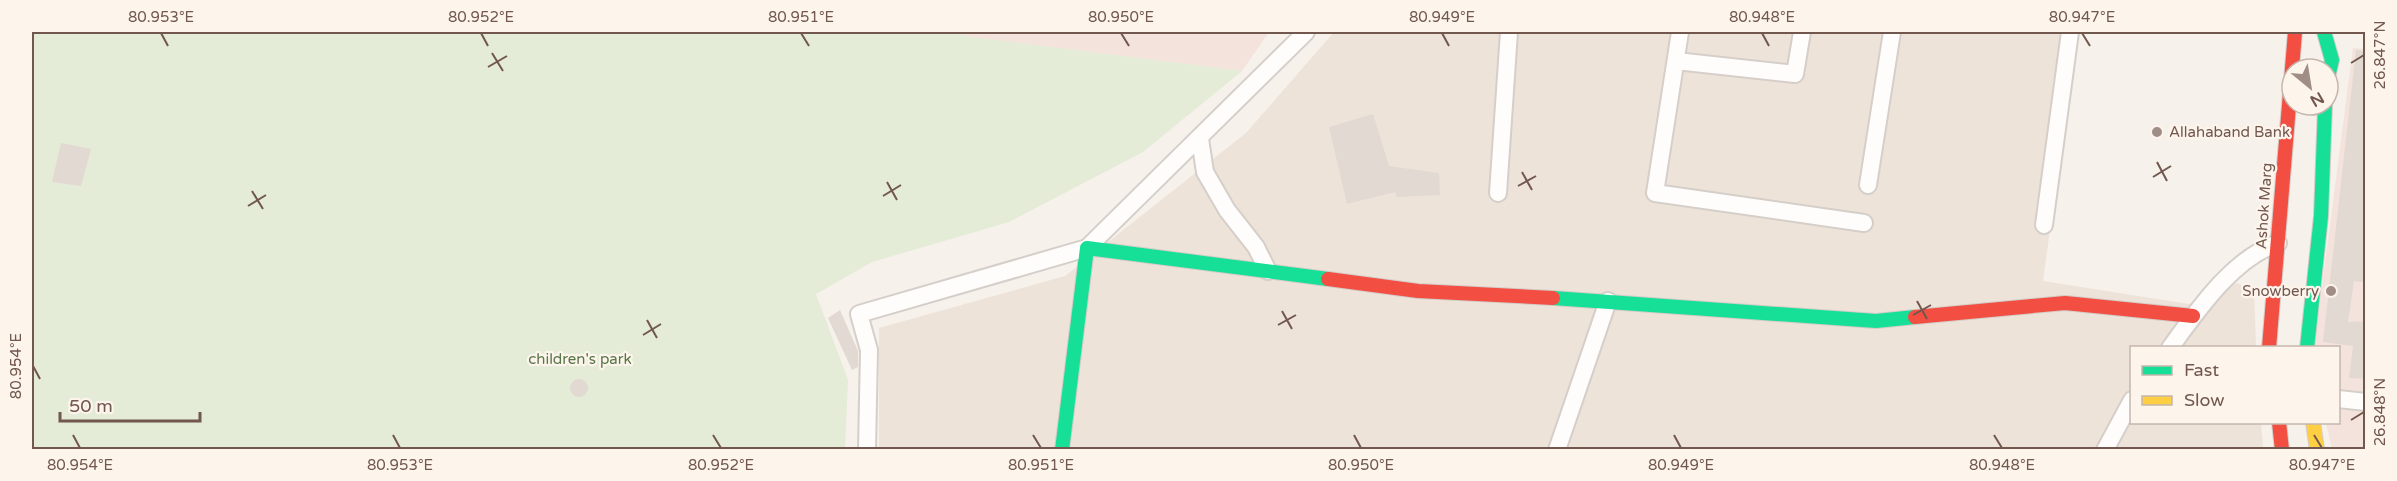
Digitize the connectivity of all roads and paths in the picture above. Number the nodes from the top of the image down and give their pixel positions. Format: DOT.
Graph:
graph roads {
  1 [pos="1305,32"];
  2 [pos="1509,32"];
  3 [pos="1680,32"];
  4 [pos="1802,32"];
  5 [pos="1892,32"];
  6 [pos="2070,32"];
  7 [pos="2280,32"];
  8 [pos="2295,32"];
  9 [pos="2324,32"];
  10 [pos="2337,39"];
  11 [pos="2286,57"];
  12 [pos="2290,57"];
  13 [pos="2331,57"];
  14 [pos="2333,57"];
  15 [pos="1676,61"];
  16 [pos="2288,117"];
  17 [pos="2325,117"];
  18 [pos="1200,139"];
  19 [pos="1868,185"];
  20 [pos="1498,193"];
  21 [pos="1864,224"];
  22 [pos="2044,225"];
  23 [pos="2278,243"];
  24 [pos="1087,248"];
  25 [pos="1268,272"];
  26 [pos="1608,302"];
  27 [pos="2193,316"];
  28 [pos="2170,346"];
  29 [pos="2269,346"];
  30 [pos="2307,346"];
  31 [pos="2340,399"];
  32 [pos="2366,402"];
  33 [pos="2130,404"];
  34 [pos="2279,424"];
  35 [pos="2313,424"];
  36 [pos="867,450"];
  37 [pos="1062,450"];
  38 [pos="1557,450"];
  39 [pos="2105,450"];
  40 [pos="2282,450"];
  41 [pos="2317,450"];
  1 -- 18 [label="street"];
  2 -- 20 [label="street"];
  3 -- 15 [label="street"];
  4 -- 15 [label="street"];
  5 -- 19 [label="street"];
  6 -- 22 [label="street"];
  7 -- 11 [label="street"];
  8 -- 12 [label="street, Ashok Marg"];
  9 -- 13 [label="street"];
  10 -- 14 [label="street"];
  15 -- 21 [label="street"];
  16 -- 23 [label="street, Ashok Marg"];
  17 -- 30 [label="street"];
  18 -- 24 [label="street"];
  18 -- 25 [label="street"];
  23 -- 27 [label="street"];
  23 -- 29 [label="street, Ashok Marg"];
  24 -- 25 [label="street"];
  24 -- 36 [label="street"];
  24 -- 37 [label="street"];
  25 -- 26 [label="street"];
  26 -- 27 [label="street"];
  26 -- 38 [label="street"];
  27 -- 28 [label="street"];
  31 -- 32 [label="street"];
  33 -- 39 [label="street"];
  34 -- 40 [label="street"];
  35 -- 41 [label="street"];
}
